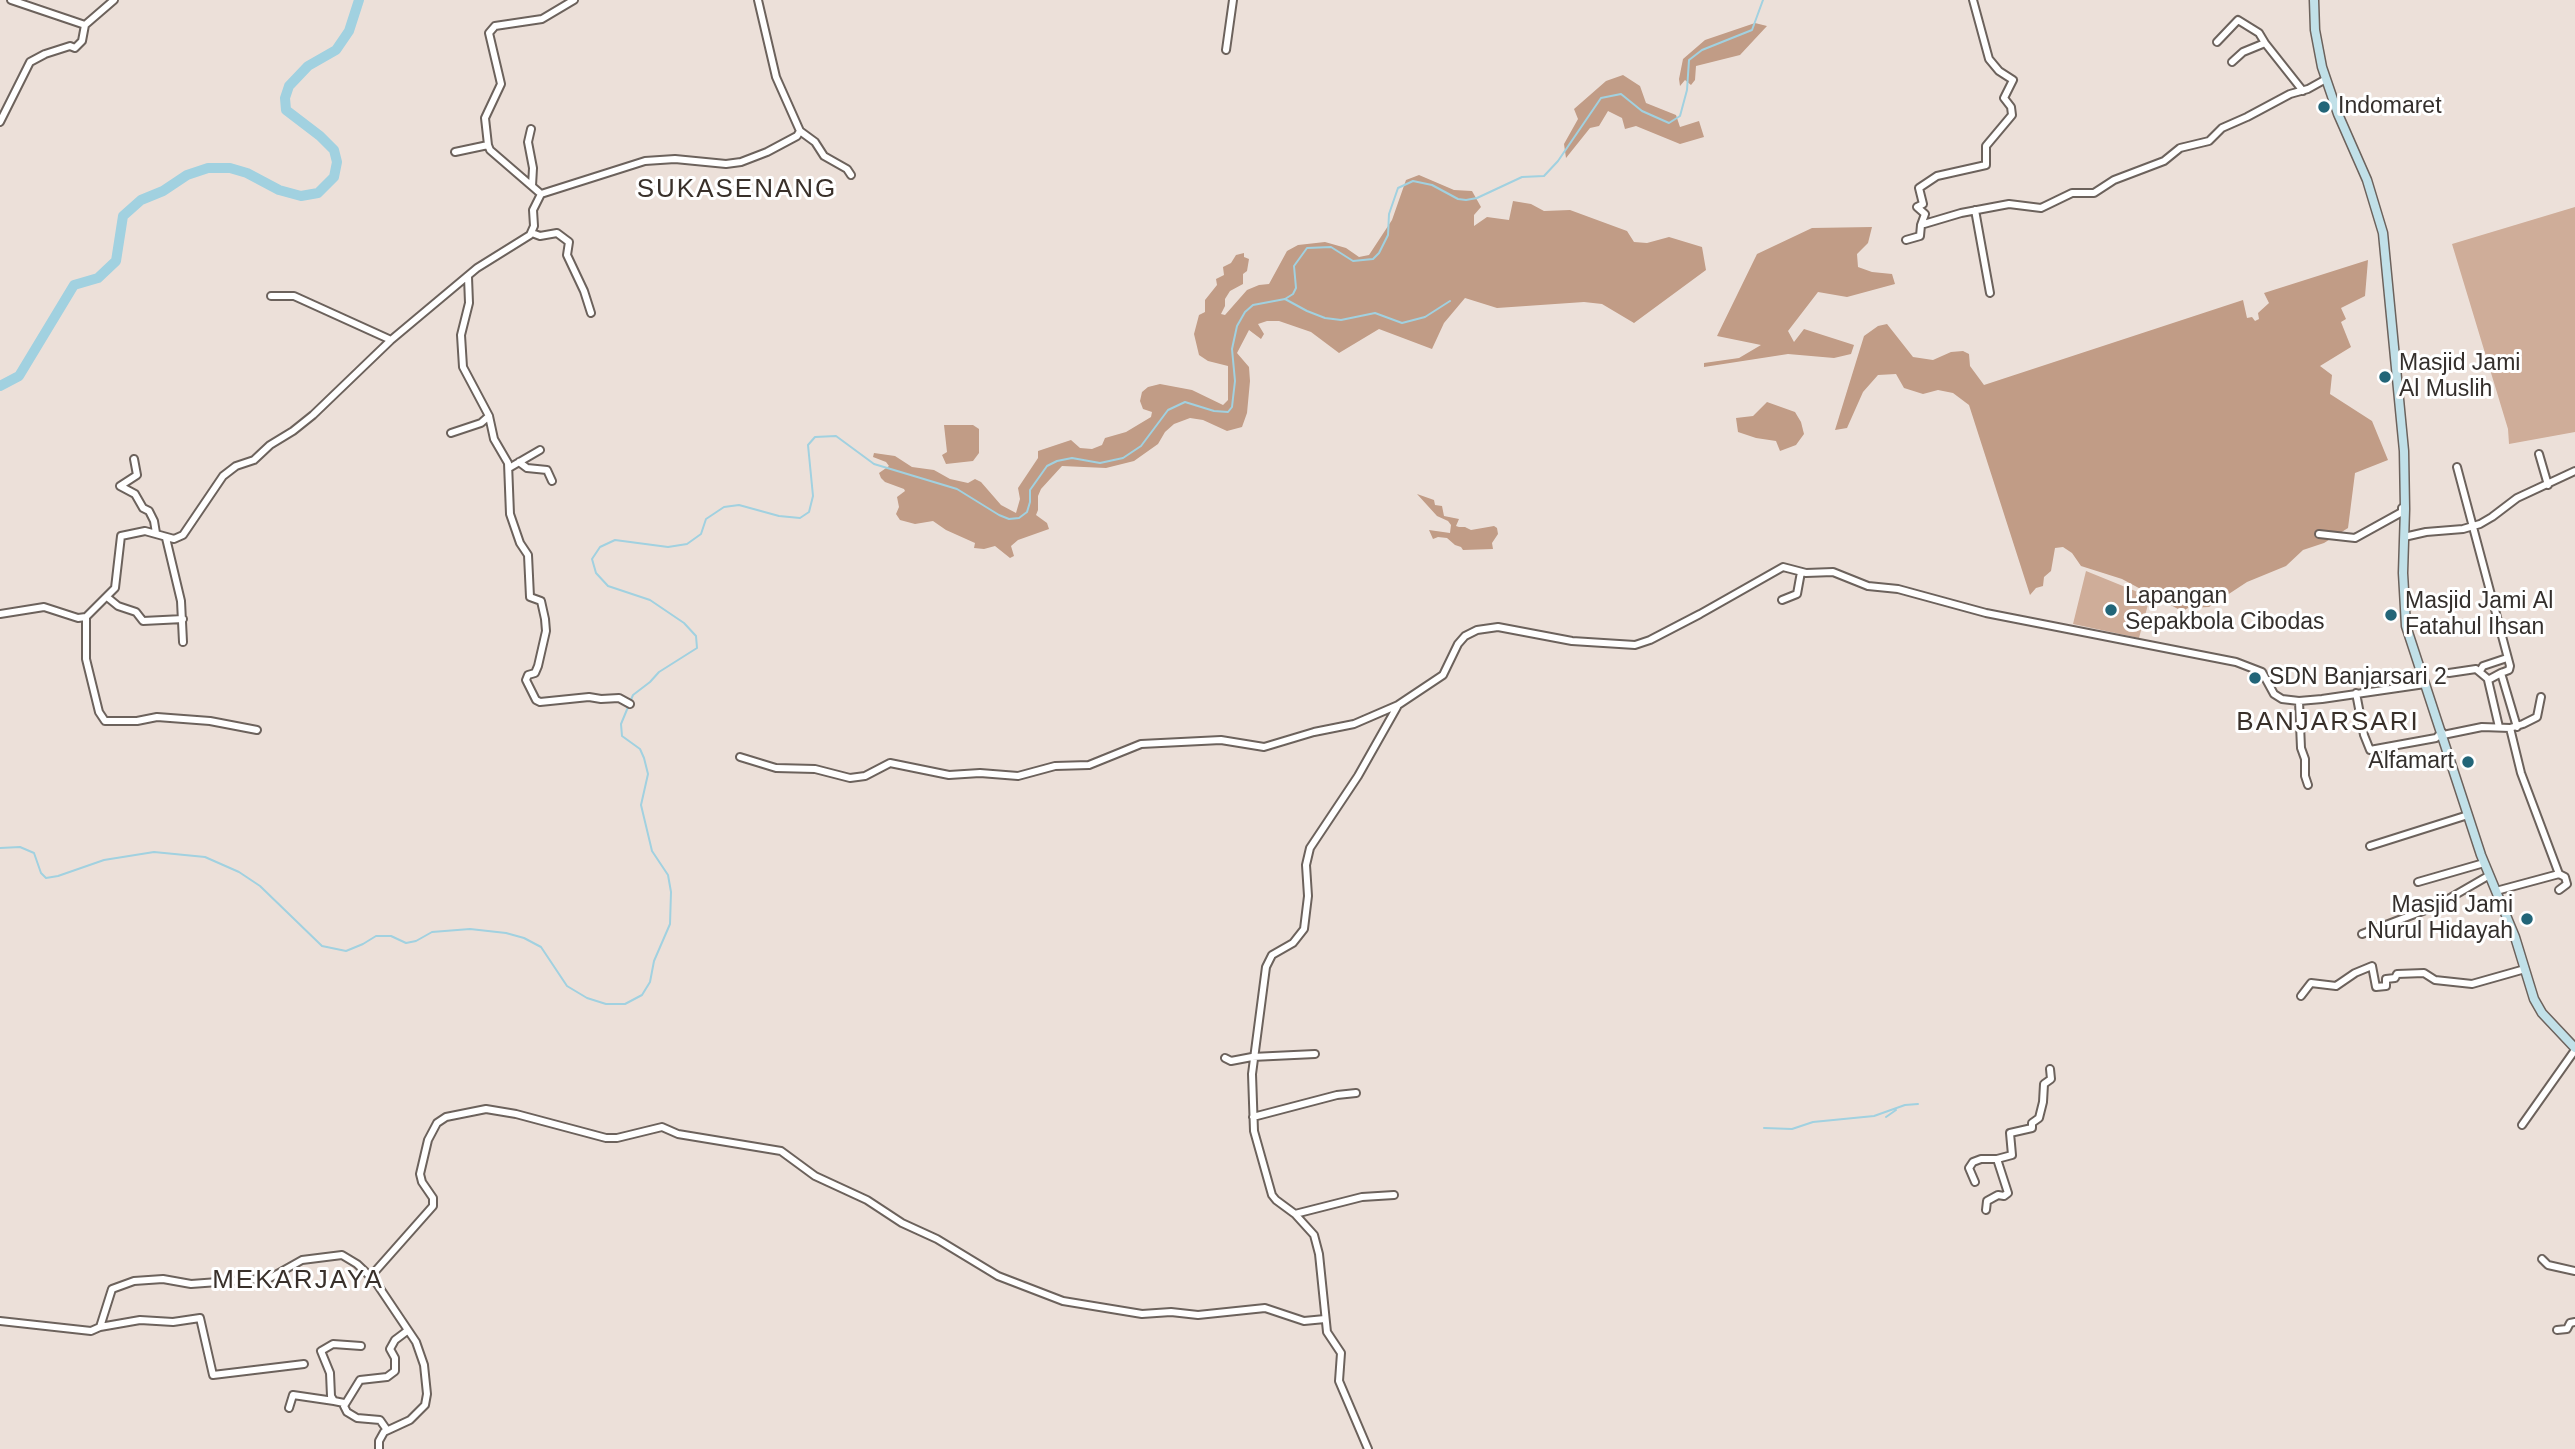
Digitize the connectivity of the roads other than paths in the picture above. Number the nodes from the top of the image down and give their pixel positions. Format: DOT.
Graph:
graph roads {
  1 [pos="11,0"];
  2 [pos="114,0"];
  3 [pos="574,0"];
  4 [pos="758,0"];
  5 [pos="1233,0"];
  6 [pos="1973,0"];
  7 [pos="2314,0"];
  8 [pos="85,25"];
  9 [pos="2217,43"];
  10 [pos="2265,43"];
  11 [pos="1226,50"];
  12 [pos="2232,62"];
  13 [pos="2326,79"];
  14 [pos="2303,91"];
  15 [pos="0,122"];
  16 [pos="531,129"];
  17 [pos="800,131"];
  18 [pos="488,145"];
  19 [pos="455,152"];
  20 [pos="850,175"];
  21 [pos="532,186"];
  22 [pos="541,194"];
  23 [pos="1975,210"];
  24 [pos="1921,225"];
  25 [pos="532,233"];
  26 [pos="1906,240"];
  27 [pos="468,277"];
  28 [pos="1990,293"];
  29 [pos="271,296"];
  30 [pos="591,313"];
  31 [pos="391,340"];
  32 [pos="488,417"];
  33 [pos="451,433"];
  34 [pos="540,450"];
  35 [pos="2540,457"];
  36 [pos="134,459"];
  37 [pos="519,462"];
  38 [pos="2456,467"];
  39 [pos="509,468"];
  40 [pos="2575,471"];
  41 [pos="552,481"];
  42 [pos="2547,485"];
  43 [pos="2405,501"];
  44 [pos="2472,526"];
  45 [pos="156,533"];
  46 [pos="2319,534"];
  47 [pos="2404,537"];
  48 [pos="166,538"];
  49 [pos="1801,572"];
  50 [pos="107,597"];
  51 [pos="1782,600"];
  52 [pos="0,614"];
  53 [pos="86,617"];
  54 [pos="183,619"];
  55 [pos="183,642"];
  56 [pos="2507,658"];
  57 [pos="2480,671"];
  58 [pos="2449,673"];
  59 [pos="2501,673"];
  60 [pos="2488,679"];
  61 [pos="2426,684"];
  62 [pos="2357,693"];
  63 [pos="2541,698"];
  64 [pos="2299,701"];
  65 [pos="630,704"];
  66 [pos="1398,705"];
  67 [pos="2499,727"];
  68 [pos="2513,727"];
  69 [pos="257,730"];
  70 [pos="2442,733"];
  71 [pos="740,757"];
  72 [pos="2308,785"];
  73 [pos="2468,815"];
  74 [pos="2370,846"];
  75 [pos="2484,863"];
  76 [pos="2559,874"];
  77 [pos="2488,876"];
  78 [pos="2418,882"];
  79 [pos="2559,890"];
  80 [pos="2496,891"];
  81 [pos="2362,934"];
  82 [pos="2525,969"];
  83 [pos="2301,996"];
  84 [pos="2574,1046"];
  85 [pos="1315,1055"];
  86 [pos="1252,1057"];
  87 [pos="1225,1058"];
  88 [pos="2050,1069"];
  89 [pos="1356,1093"];
  90 [pos="1253,1118"];
  91 [pos="2522,1125"];
  92 [pos="1997,1159"];
  93 [pos="1975,1182"];
  94 [pos="1394,1195"];
  95 [pos="1986,1210"];
  96 [pos="1295,1214"];
  97 [pos="2542,1259"];
  98 [pos="2575,1271"];
  99 [pos="371,1276"];
  100 [pos="1325,1319"];
  101 [pos="0,1321"];
  102 [pos="2575,1322"];
  103 [pos="100,1327"];
  104 [pos="2557,1330"];
  105 [pos="407,1331"];
  106 [pos="361,1346"];
  107 [pos="304,1364"];
  108 [pos="334,1401"];
  109 [pos="344,1404"];
  110 [pos="289,1408"];
  111 [pos="387,1430"];
  112 [pos="379,1449"];
  113 [pos="1367,1449"];
  1 -- 8 [label="street"];
  2 -- 8 [label="street"];
  3 -- 18 [label="street"];
  4 -- 17 [label="street"];
  5 -- 11 [label="street"];
  6 -- 24 [label="street"];
  7 -- 13 [label="main road"];
  8 -- 15 [label="street"];
  9 -- 10 [label="street"];
  10 -- 12 [label="street"];
  10 -- 14 [label="street"];
  13 -- 14 [label="street"];
  13 -- 43 [label="main road"];
  14 -- 23 [label="street"];
  16 -- 21 [label="street"];
  17 -- 20 [label="street"];
  17 -- 22 [label="street"];
  18 -- 19 [label="street"];
  18 -- 21 [label="street"];
  21 -- 22 [label="street"];
  22 -- 25 [label="street"];
  23 -- 24 [label="street"];
  23 -- 28 [label="street"];
  24 -- 26 [label="street"];
  25 -- 27 [label="street"];
  25 -- 30 [label="street"];
  27 -- 31 [label="street"];
  27 -- 32 [label="street"];
  29 -- 31 [label="street"];
  31 -- 48 [label="street"];
  32 -- 33 [label="street"];
  32 -- 39 [label="street"];
  34 -- 37 [label="street"];
  35 -- 42 [label="street"];
  36 -- 45 [label="street"];
  37 -- 39 [label="street"];
  37 -- 41 [label="street"];
  38 -- 44 [label="street"];
  39 -- 65 [label="street"];
  40 -- 42 [label="street"];
  42 -- 44 [label="street"];
  43 -- 46 [label="street"];
  43 -- 47 [label="main road"];
  44 -- 47 [label="street"];
  44 -- 56 [label="street"];
  45 -- 48 [label="street"];
  45 -- 50 [label="street"];
  47 -- 61 [label="main road"];
  48 -- 54 [label="street"];
  49 -- 51 [label="street"];
  49 -- 64 [label="street"];
  49 -- 66 [label="street"];
  50 -- 53 [label="street"];
  50 -- 54 [label="street"];
  52 -- 53 [label="street"];
  53 -- 69 [label="street"];
  54 -- 55 [label="street"];
  56 -- 57 [label="street"];
  56 -- 59 [label="street"];
  57 -- 58 [label="street"];
  57 -- 60 [label="street"];
  59 -- 60 [label="street"];
  59 -- 68 [label="street"];
  60 -- 67 [label="street"];
  61 -- 62 [label="street"];
  61 -- 70 [label="main road"];
  62 -- 64 [label="street"];
  62 -- 70 [label="street"];
  63 -- 68 [label="street"];
  64 -- 72 [label="street"];
  66 -- 71 [label="street"];
  66 -- 86 [label="street"];
  67 -- 68 [label="street"];
  67 -- 70 [label="street"];
  68 -- 76 [label="street"];
  70 -- 73 [label="main road"];
  73 -- 74 [label="street"];
  73 -- 75 [label="main road"];
  75 -- 77 [label="main road"];
  75 -- 78 [label="street"];
  76 -- 79 [label="street"];
  76 -- 80 [label="street"];
  77 -- 80 [label="main road"];
  77 -- 81 [label="street"];
  80 -- 82 [label="main road"];
  82 -- 83 [label="street"];
  82 -- 84 [label="main road"];
  84 -- 91 [label="street"];
  85 -- 86 [label="street"];
  86 -- 87 [label="street"];
  86 -- 90 [label="street"];
  88 -- 92 [label="street"];
  89 -- 90 [label="street"];
  90 -- 96 [label="street"];
  92 -- 93 [label="street"];
  92 -- 95 [label="street"];
  94 -- 96 [label="street"];
  96 -- 100 [label="street"];
  97 -- 98 [label="street"];
  99 -- 100 [label="street"];
  99 -- 103 [label="street"];
  99 -- 105 [label="street"];
  100 -- 113 [label="street"];
  101 -- 103 [label="street"];
  102 -- 104 [label="street"];
  103 -- 107 [label="street"];
  105 -- 109 [label="street"];
  105 -- 111 [label="street"];
  106 -- 108 [label="street"];
  108 -- 109 [label="street"];
  108 -- 110 [label="street"];
  109 -- 111 [label="street"];
  111 -- 112 [label="street"];
}
